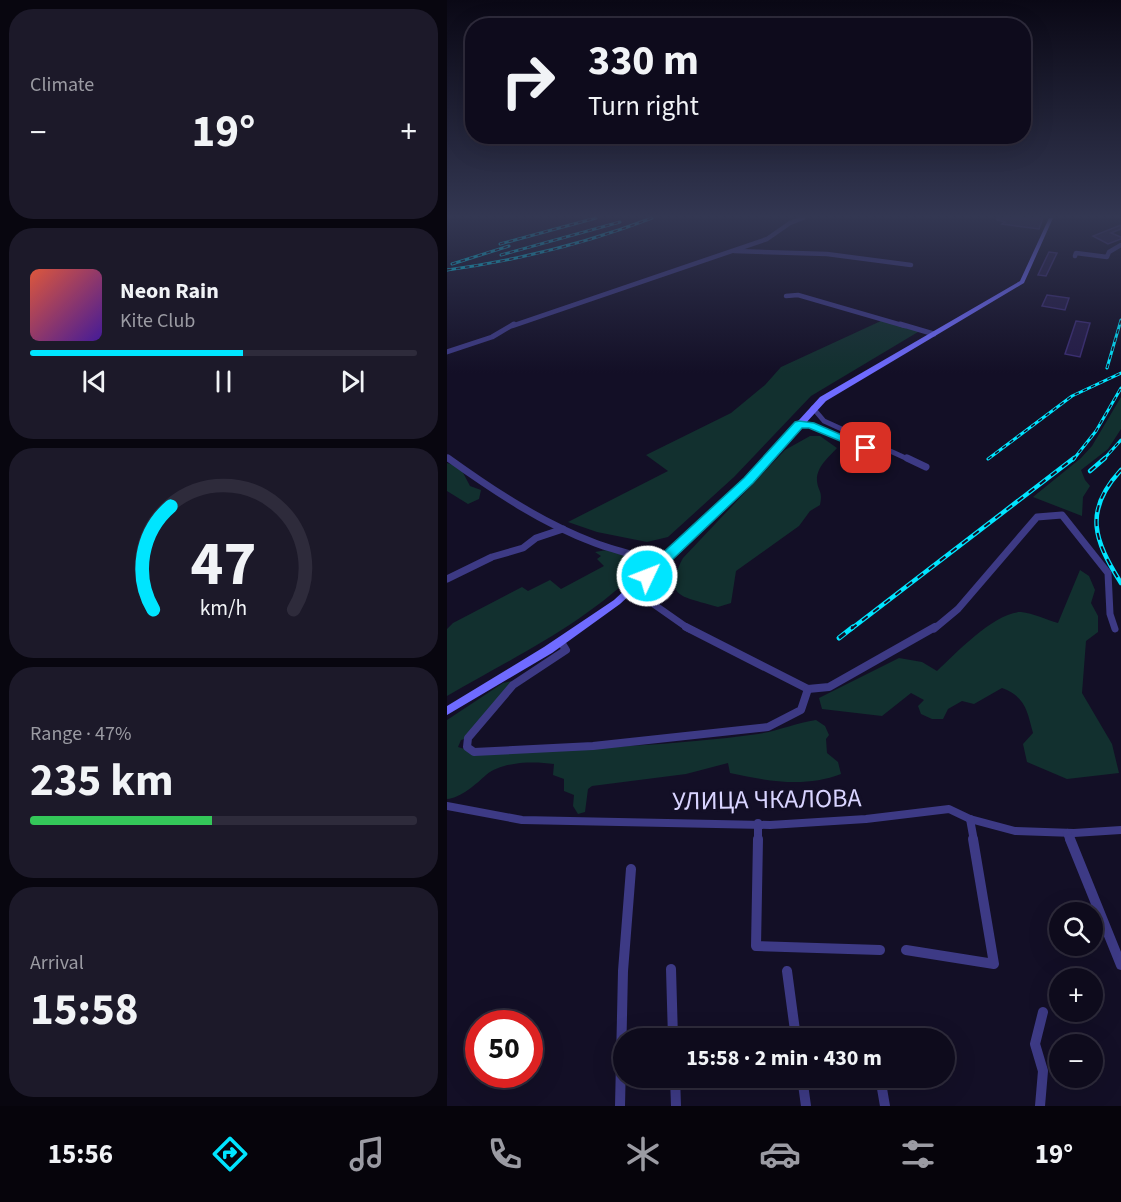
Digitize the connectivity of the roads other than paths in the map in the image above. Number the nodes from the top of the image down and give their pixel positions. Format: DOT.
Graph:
graph roads {
  1 [pos="673,270"];
  2 [pos="1028,270"];
  3 [pos="786,296"];
  4 [pos="934,334"];
  5 [pos="447,352"];
  6 [pos="813,408"];
  7 [pos="824,421"];
  8 [pos="801,423"];
  9 [pos="447,458"];
  10 [pos="886,465"];
  11 [pos="926,467"];
  12 [pos="563,529"];
  13 [pos="661,562"];
  14 [pos="447,579"];
  15 [pos="632,589"];
  16 [pos="1115,629"];
  17 [pos="561,642"];
  18 [pos="808,689"];
  19 [pos="447,711"];
  20 [pos="447,806"];
  21 [pos="970,819"];
  22 [pos="758,823"];
  23 [pos="1121,830"];
  24 [pos="1067,833"];
  25 [pos="631,869"];
  26 [pos="880,950"];
  27 [pos="906,950"];
  28 [pos="1121,965"];
  29 [pos="671,969"];
  30 [pos="787,971"];
  31 [pos="1043,1012"];
  32 [pos="673,1028"];
  33 [pos="795,1028"];
  34 [pos="675,1088"];
  35 [pos="803,1088"];
  36 [pos="882,1088"];
  37 [pos="620,1106"];
  38 [pos="676,1106"];
  39 [pos="805,1106"];
  40 [pos="885,1106"];
  41 [pos="1040,1106"];
  1 -- 5 [label="street"];
  2 -- 4 [label="main road"];
  3 -- 4 [label="street"];
  4 -- 6 [label="main road"];
  6 -- 7 [label="street"];
  6 -- 8 [label="main road"];
  7 -- 8 [label="street"];
  7 -- 11 [label="street"];
  8 -- 10 [label="street"];
  8 -- 13 [label="main road"];
  9 -- 12 [label="street"];
  12 -- 13 [label="street"];
  12 -- 14 [label="street"];
  13 -- 15 [label="main road"];
  15 -- 17 [label="main road"];
  15 -- 18 [label="street"];
  16 -- 18 [label="street"];
  17 -- 18 [label="street"];
  17 -- 19 [label="main road"];
  20 -- 22 [label="street, УЛИЦА ЧКАЛОВА"];
  21 -- 22 [label="street, УЛИЦА ЧКАЛОВА"];
  21 -- 24 [label="street, УЛИЦА ЧКАЛОВА"];
  21 -- 27 [label="street"];
  22 -- 26 [label="street"];
  23 -- 24 [label="street, УЛИЦА ЧКАЛОВА"];
  24 -- 28 [label="street"];
  25 -- 37 [label="street"];
  29 -- 32 [label="street"];
  30 -- 33 [label="street"];
  31 -- 41 [label="street"];
  34 -- 38 [label="street"];
  35 -- 39 [label="street"];
  36 -- 40 [label="street"];
}
